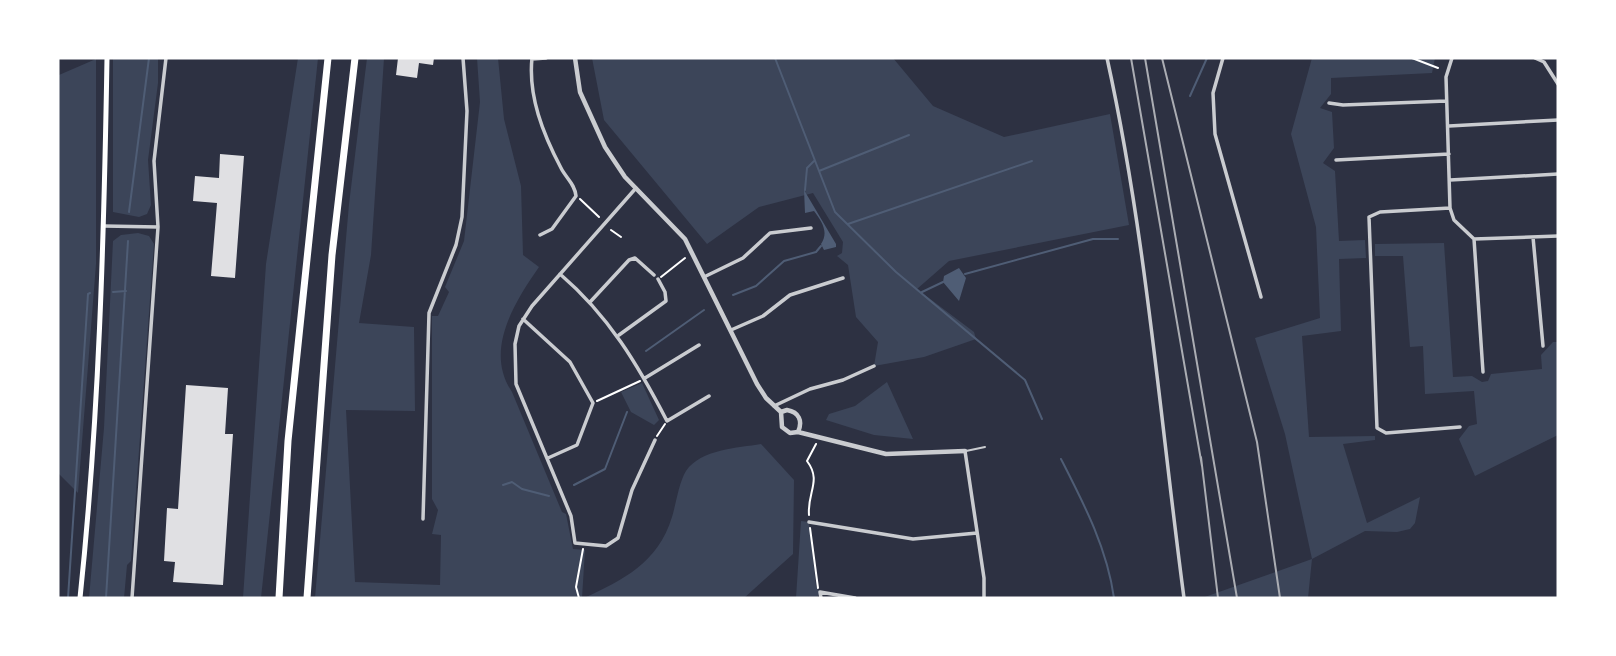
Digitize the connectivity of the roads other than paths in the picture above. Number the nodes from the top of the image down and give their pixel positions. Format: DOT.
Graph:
graph roads {
  1 [pos="107,58"];
  2 [pos="166,58"];
  3 [pos="328,58"];
  4 [pos="355,58"];
  5 [pos="463,58"];
  6 [pos="532,58"];
  7 [pos="546,58"];
  8 [pos="575,58"];
  9 [pos="1107,58"];
  10 [pos="1223,58"];
  11 [pos="1452,58"];
  12 [pos="1535,58"];
  13 [pos="1558,84"];
  14 [pos="1446,101"];
  15 [pos="1329,103"];
  16 [pos="1558,120"];
  17 [pos="1448,126"];
  18 [pos="1448,154"];
  19 [pos="1336,160"];
  20 [pos="1558,174"];
  21 [pos="1450,180"];
  22 [pos="636,188"];
  23 [pos="1450,208"];
  24 [pos="104,226"];
  25 [pos="158,227"];
  26 [pos="811,228"];
  27 [pos="540,235"];
  28 [pos="1558,236"];
  29 [pos="1533,237"];
  30 [pos="1474,239"];
  31 [pos="560,274"];
  32 [pos="706,276"];
  33 [pos="843,278"];
  34 [pos="1261,296"];
  35 [pos="591,302"];
  36 [pos="523,319"];
  37 [pos="732,330"];
  38 [pos="619,335"];
  39 [pos="699,345"];
  40 [pos="1542,346"];
  41 [pos="874,366"];
  42 [pos="1483,372"];
  43 [pos="645,378"];
  44 [pos="709,396"];
  45 [pos="774,407"];
  46 [pos="781,412"];
  47 [pos="1460,427"];
  48 [pos="798,432"];
  49 [pos="655,440"];
  50 [pos="985,447"];
  51 [pos="965,451"];
  52 [pos="548,458"];
  53 [pos="423,519"];
  54 [pos="809,523"];
  55 [pos="976,533"];
  56 [pos="80,598"];
  57 [pos="132,598"];
  58 [pos="279,598"];
  59 [pos="307,598"];
  60 [pos="821,598"];
  61 [pos="855,598"];
  62 [pos="984,598"];
  63 [pos="1184,598"];
  1 -- 24 [label="main road"];
  2 -- 25 [label="street"];
  3 -- 58 [label="highway"];
  4 -- 59 [label="highway"];
  5 -- 53 [label="street"];
  6 -- 7 [label="street"];
  6 -- 27 [label="street"];
  8 -- 22 [label="street"];
  9 -- 63 [label="street"];
  10 -- 34 [label="street"];
  11 -- 14 [label="street"];
  12 -- 13 [label="street"];
  14 -- 15 [label="street"];
  14 -- 17 [label="street"];
  16 -- 17 [label="street"];
  17 -- 18 [label="street"];
  18 -- 19 [label="street"];
  18 -- 21 [label="street"];
  20 -- 21 [label="street"];
  21 -- 23 [label="street"];
  22 -- 31 [label="street"];
  22 -- 32 [label="street"];
  23 -- 30 [label="street"];
  23 -- 47 [label="street"];
  24 -- 25 [label="street"];
  24 -- 56 [label="main road"];
  25 -- 57 [label="street"];
  26 -- 32 [label="street"];
  28 -- 29 [label="street"];
  29 -- 30 [label="street"];
  29 -- 40 [label="street"];
  30 -- 42 [label="street"];
  31 -- 35 [label="street"];
  31 -- 36 [label="street"];
  32 -- 37 [label="street"];
  33 -- 37 [label="street"];
  35 -- 38 [label="street"];
  35 -- 38 [label="street"];
  36 -- 52 [label="street"];
  36 -- 52 [label="street"];
  37 -- 45 [label="street"];
  38 -- 43 [label="street"];
  39 -- 43 [label="street"];
  41 -- 45 [label="street"];
  43 -- 44 [label="street"];
  45 -- 46 [label="street"];
  46 -- 48 [label="street"];
  46 -- 48 [label="street"];
  48 -- 51 [label="street"];
  49 -- 52 [label="street"];
  50 -- 51 [label="lane"];
  51 -- 55 [label="street"];
  54 -- 55 [label="street"];
  55 -- 62 [label="street"];
  60 -- 61 [label="street"];
}
